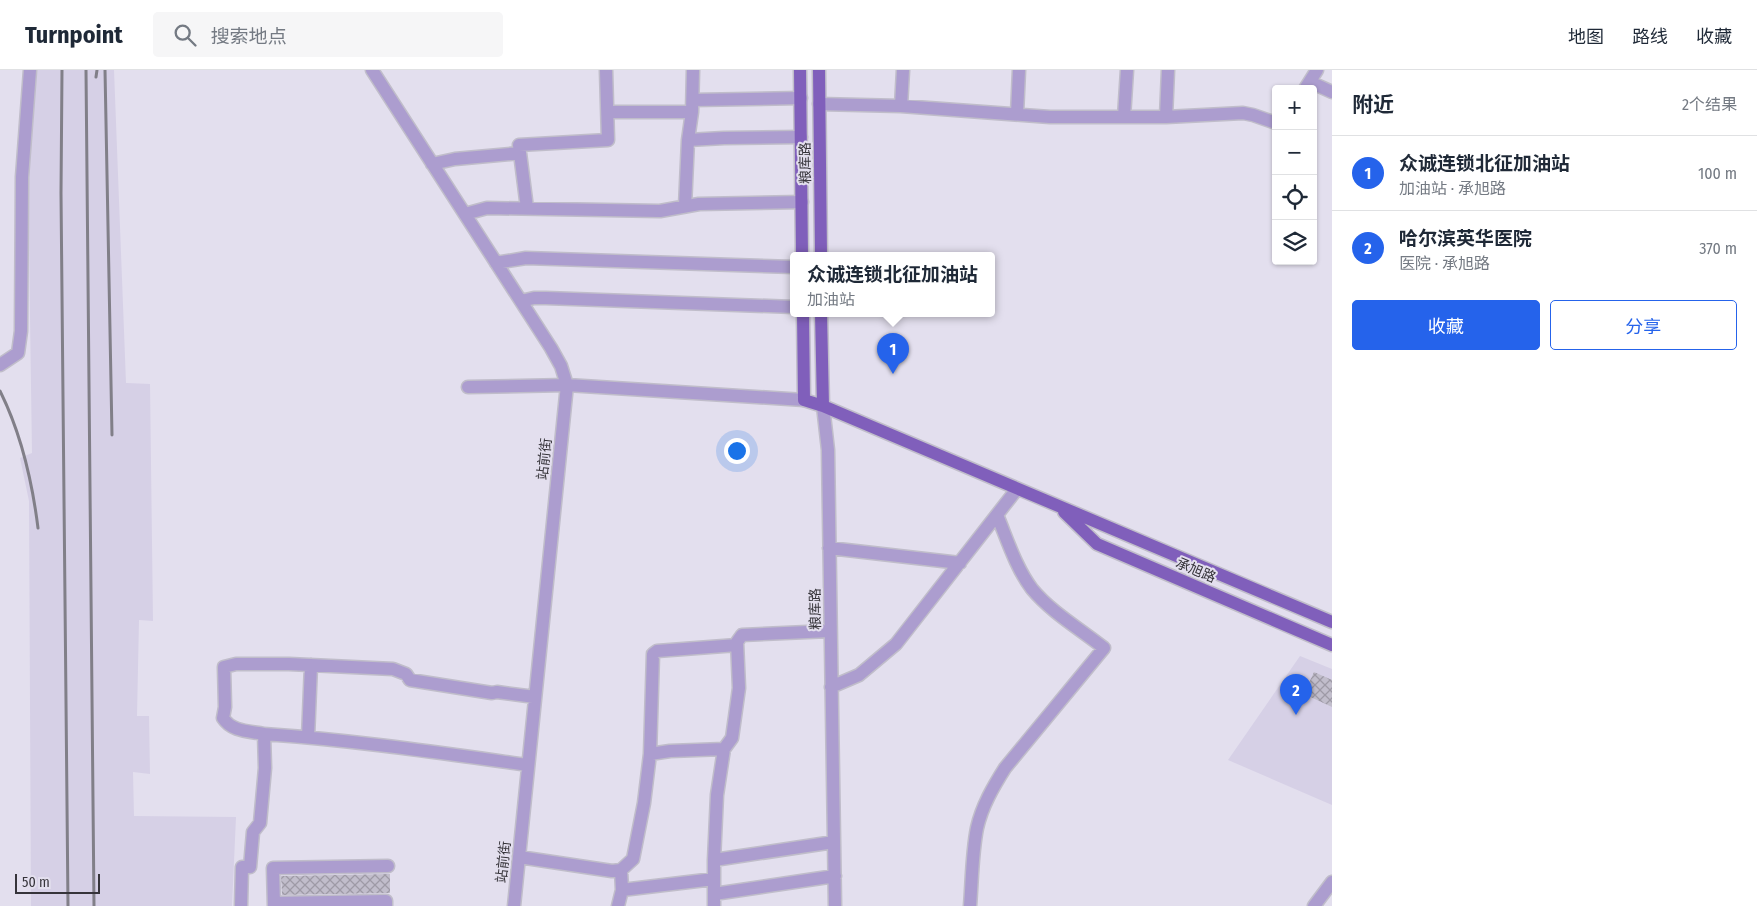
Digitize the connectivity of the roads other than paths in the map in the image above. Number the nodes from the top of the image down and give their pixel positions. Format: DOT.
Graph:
graph roads {
  1 [pos="30,70"];
  2 [pos="372,70"];
  3 [pos="606,70"];
  4 [pos="693,70"];
  5 [pos="800,70"];
  6 [pos="819,70"];
  7 [pos="903,70"];
  8 [pos="1019,70"];
  9 [pos="1127,70"];
  10 [pos="1168,70"];
  11 [pos="1313,76"];
  12 [pos="1332,92"];
  13 [pos="801,98"];
  14 [pos="819,104"];
  15 [pos="692,106"];
  16 [pos="901,106"];
  17 [pos="608,112"];
  18 [pos="1017,114"];
  19 [pos="1124,117"];
  20 [pos="1166,117"];
  21 [pos="1272,122"];
  22 [pos="801,138"];
  23 [pos="688,140"];
  24 [pos="520,153"];
  25 [pos="432,164"];
  26 [pos="802,202"];
  27 [pos="685,206"];
  28 [pos="527,208"];
  29 [pos="465,214"];
  30 [pos="802,252"];
  31 [pos="821,252"];
  32 [pos="496,263"];
  33 [pos="790,267"];
  34 [pos="520,301"];
  35 [pos="790,307"];
  36 [pos="803,317"];
  37 [pos="821,317"];
  38 [pos="0,365"];
  39 [pos="567,385"];
  40 [pos="468,387"];
  41 [pos="804,400"];
  42 [pos="822,406"];
  43 [pos="1017,489"];
  44 [pos="1058,507"];
  45 [pos="997,515"];
  46 [pos="829,548"];
  47 [pos="960,563"];
  48 [pos="1332,622"];
  49 [pos="830,631"];
  50 [pos="737,645"];
  51 [pos="1332,645"];
  52 [pos="311,665"];
  53 [pos="831,687"];
  54 [pos="535,697"];
  55 [pos="264,734"];
  56 [pos="308,737"];
  57 [pos="724,749"];
  58 [pos="650,754"];
  59 [pos="528,765"];
  60 [pos="834,842"];
  61 [pos="519,858"];
  62 [pos="714,860"];
  63 [pos="388,866"];
  64 [pos="621,870"];
  65 [pos="835,876"];
  66 [pos="714,879"];
  67 [pos="1332,882"];
  68 [pos="622,890"];
  69 [pos="714,900"];
  70 [pos="274,904"];
  71 [pos="241,906"];
  72 [pos="386,906"];
  73 [pos="514,906"];
  74 [pos="618,906"];
  75 [pos="835,906"];
  76 [pos="970,906"];
  77 [pos="1314,906"];
  1 -- 38 [label="street"];
  2 -- 25 [label="street, 站前街"];
  3 -- 17 [label="street"];
  4 -- 15 [label="street"];
  5 -- 13 [label="main road, 粮库路"];
  6 -- 14 [label="main road, 粮库路"];
  7 -- 16 [label="street"];
  8 -- 18 [label="street"];
  9 -- 19 [label="street"];
  10 -- 20 [label="street"];
  11 -- 12 [label="street"];
  13 -- 15 [label="street"];
  13 -- 22 [label="main road, 粮库路"];
  14 -- 16 [label="street"];
  14 -- 31 [label="main road, 粮库路"];
  15 -- 17 [label="street"];
  15 -- 23 [label="street"];
  16 -- 18 [label="street"];
  17 -- 24 [label="street"];
  18 -- 19 [label="street"];
  19 -- 20 [label="street"];
  20 -- 21 [label="street"];
  22 -- 23 [label="street"];
  22 -- 26 [label="main road, 粮库路"];
  23 -- 27 [label="street"];
  24 -- 25 [label="street"];
  24 -- 28 [label="street"];
  25 -- 29 [label="street, 站前街"];
  26 -- 27 [label="street"];
  26 -- 30 [label="main road, 粮库路"];
  27 -- 28 [label="street"];
  28 -- 29 [label="street"];
  29 -- 32 [label="street, 站前街"];
  32 -- 33 [label="street"];
  32 -- 34 [label="street, 站前街"];
  34 -- 35 [label="street"];
  34 -- 39 [label="street, 站前街"];
  36 -- 41 [label="main road"];
  37 -- 42 [label="main road, 粮库路"];
  39 -- 40 [label="street"];
  39 -- 41 [label="street"];
  39 -- 54 [label="street, 站前街"];
  41 -- 42 [label="main road, 承旭路"];
  42 -- 43 [label="main road, 承旭路"];
  42 -- 46 [label="street, 粮库路"];
  43 -- 44 [label="main road, 承旭路"];
  43 -- 45 [label="street"];
  44 -- 48 [label="main road, 承旭路"];
  44 -- 51 [label="main road, 承旭路"];
  45 -- 47 [label="street"];
  45 -- 76 [label="street"];
  46 -- 47 [label="street"];
  46 -- 49 [label="street, 粮库路"];
  47 -- 53 [label="street"];
  49 -- 50 [label="street"];
  49 -- 53 [label="street, 粮库路"];
  50 -- 57 [label="street"];
  50 -- 58 [label="street"];
  52 -- 54 [label="street"];
  52 -- 55 [label="street"];
  52 -- 56 [label="street"];
  53 -- 60 [label="street, 粮库路"];
  54 -- 59 [label="street, 站前街"];
  55 -- 56 [label="street"];
  55 -- 71 [label="street"];
  56 -- 59 [label="street"];
  57 -- 58 [label="street"];
  57 -- 62 [label="street"];
  58 -- 64 [label="street"];
  59 -- 61 [label="street, 站前街"];
  60 -- 62 [label="street"];
  60 -- 65 [label="street, 粮库路"];
  61 -- 64 [label="street"];
  61 -- 73 [label="street, 站前街"];
  62 -- 66 [label="street"];
  63 -- 70 [label="street"];
  64 -- 68 [label="street"];
  65 -- 69 [label="street"];
  65 -- 75 [label="street, 粮库路"];
  66 -- 68 [label="street"];
  66 -- 69 [label="street"];
  67 -- 77 [label="street"];
  68 -- 74 [label="street"];
  70 -- 72 [label="street"];
}
